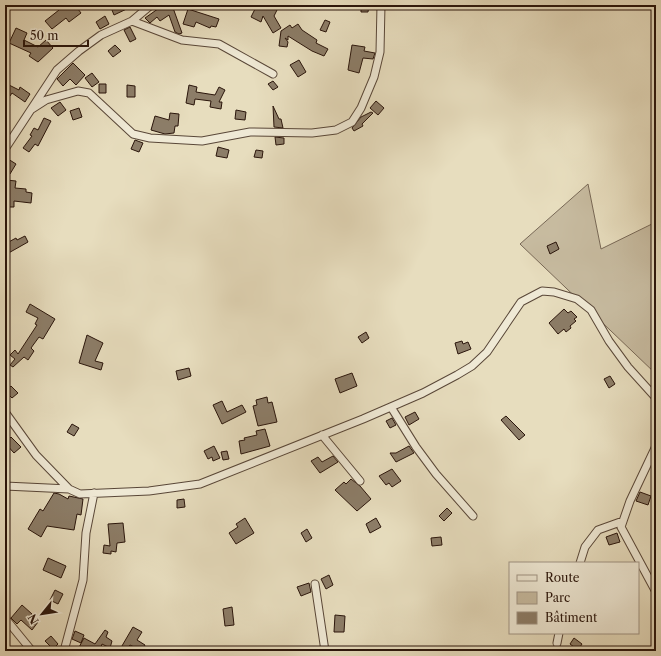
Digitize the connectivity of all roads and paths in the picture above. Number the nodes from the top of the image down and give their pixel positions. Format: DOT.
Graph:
graph roads {
  1 [pos="151,5"];
  2 [pos="381,5"];
  3 [pos="132,21"];
  4 [pos="274,74"];
  5 [pos="32,109"];
  6 [pos="5,149"];
  7 [pos="656,398"];
  8 [pos="391,407"];
  9 [pos="5,412"];
  10 [pos="322,435"];
  11 [pos="656,446"];
  12 [pos="360,481"];
  13 [pos="5,486"];
  14 [pos="69,489"];
  15 [pos="94,493"];
  16 [pos="473,516"];
  17 [pos="623,521"];
  18 [pos="580,562"];
  19 [pos="315,584"];
  20 [pos="656,592"];
  21 [pos="5,618"];
  22 [pos="559,634"];
  23 [pos="557,643"];
  24 [pos="32,651"];
  25 [pos="64,651"];
  26 [pos="325,651"];
  1 -- 3 [label="street"];
  2 -- 5 [label="street"];
  3 -- 4 [label="street"];
  3 -- 5 [label="street"];
  5 -- 6 [label="street"];
  7 -- 8 [label="street"];
  8 -- 10 [label="street"];
  8 -- 16 [label="street"];
  9 -- 14 [label="street"];
  10 -- 12 [label="street"];
  10 -- 15 [label="street"];
  11 -- 17 [label="street"];
  13 -- 14 [label="street"];
  14 -- 15 [label="street"];
  15 -- 25 [label="street"];
  17 -- 18 [label="street"];
  17 -- 20 [label="street"];
  19 -- 26 [label="street"];
  21 -- 24 [label="street"];
  22 -- 23 [label="street"];
}
